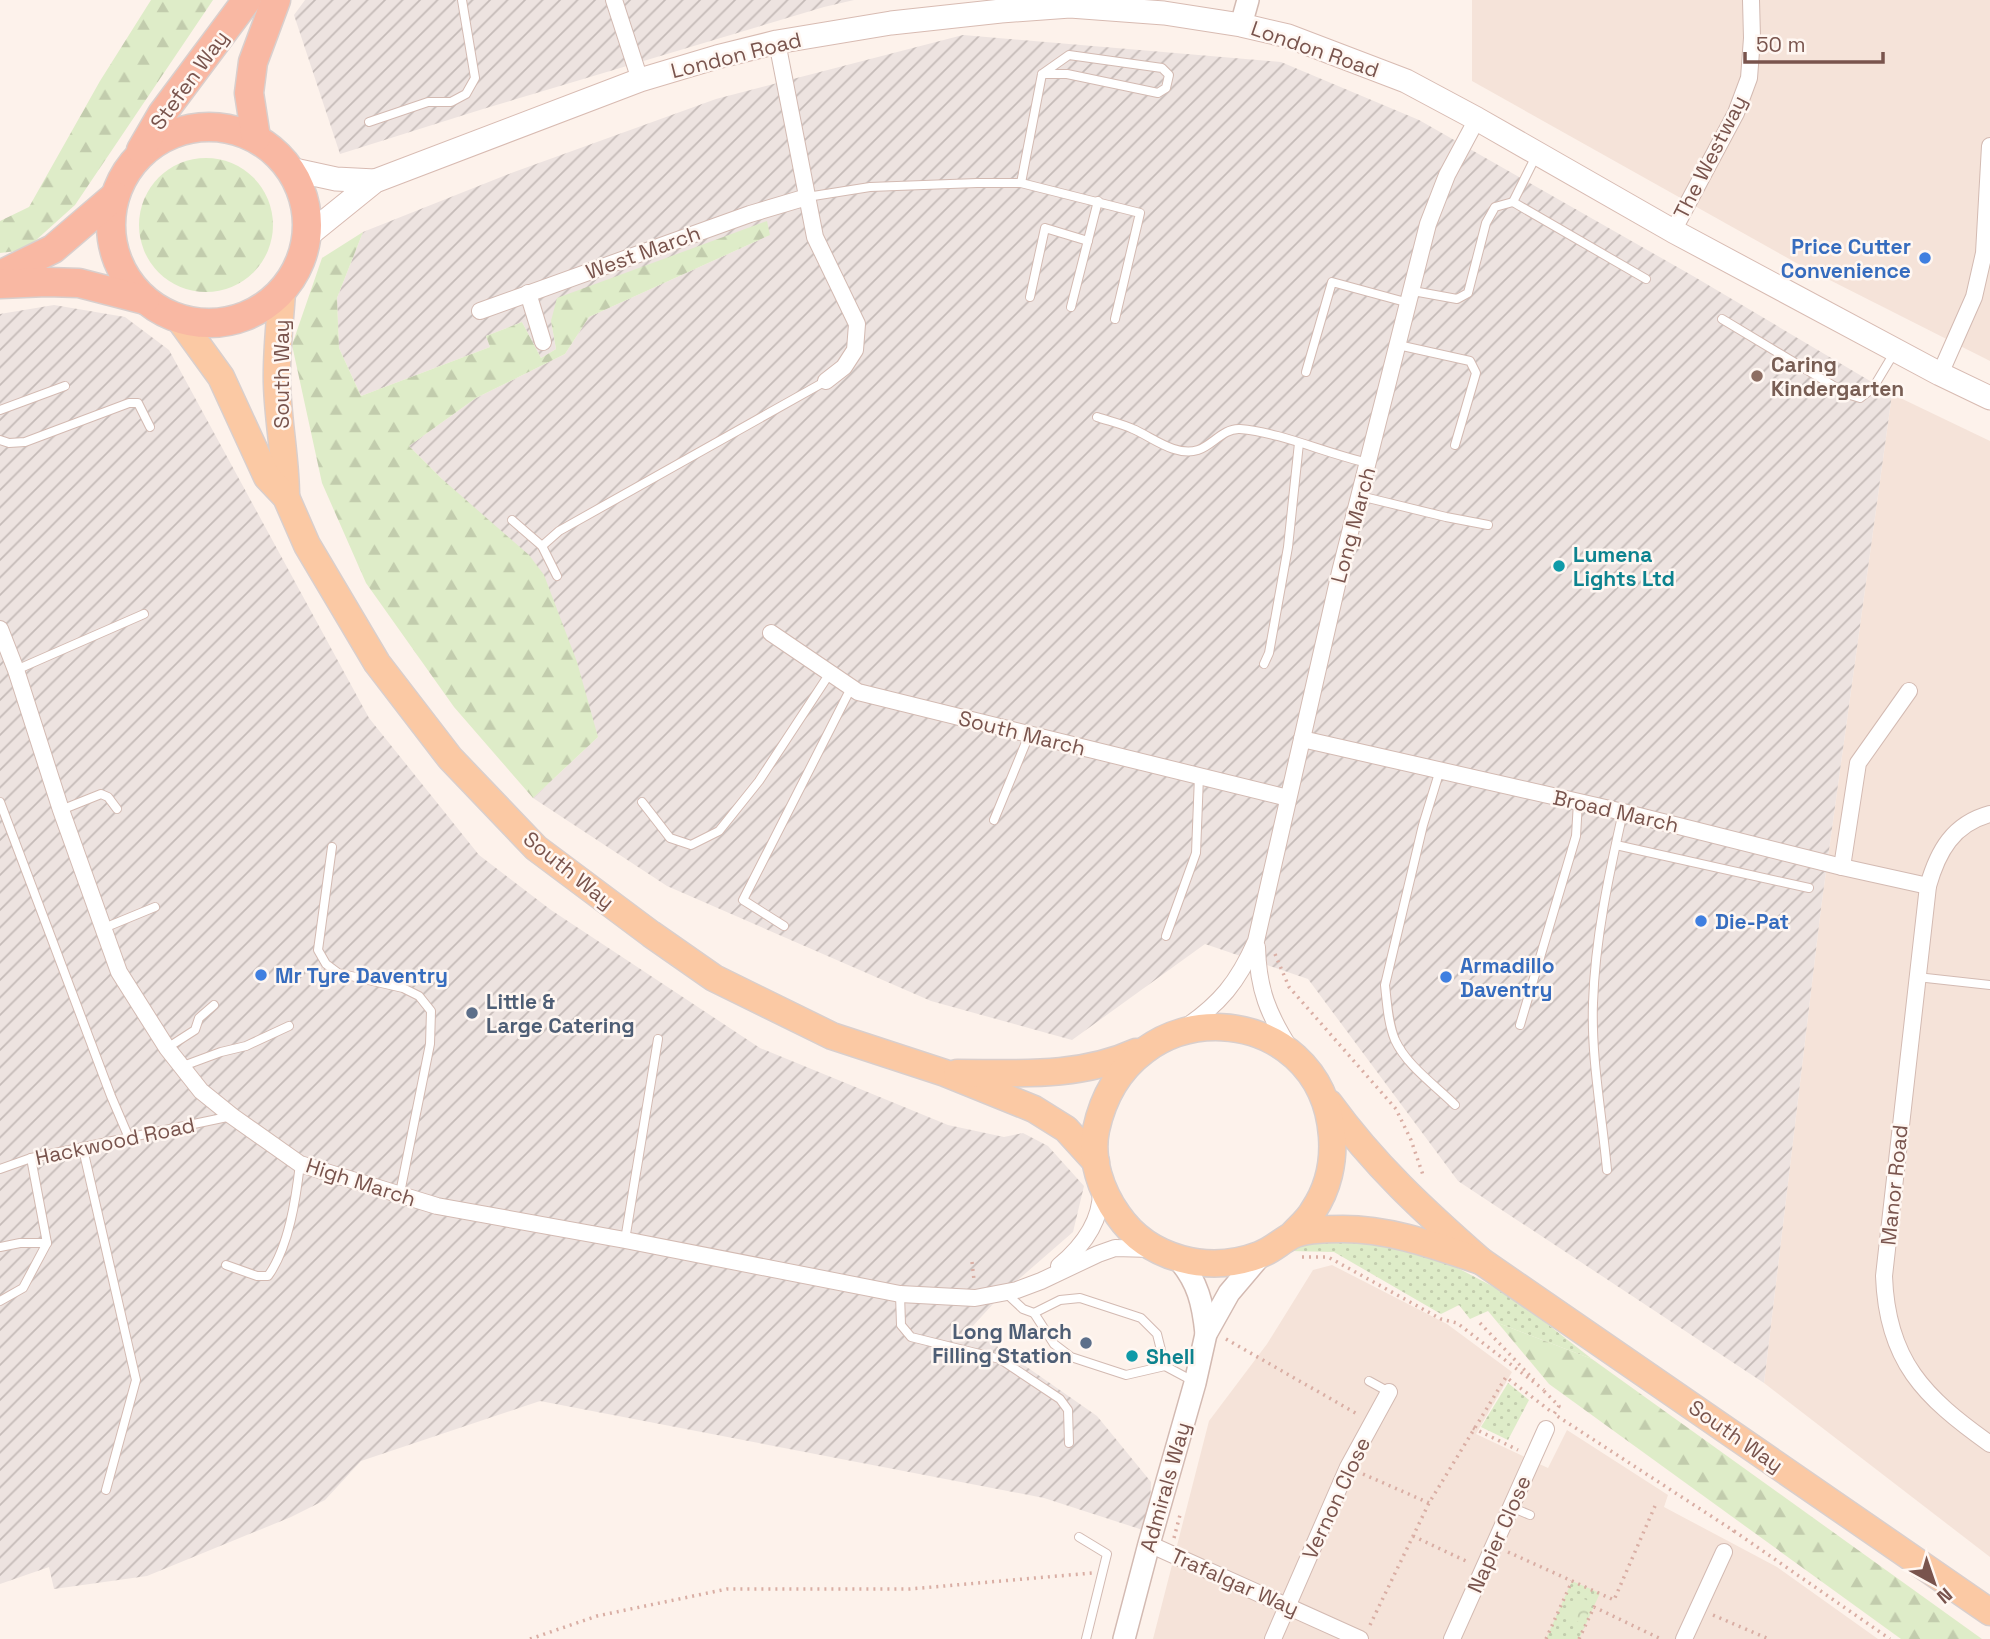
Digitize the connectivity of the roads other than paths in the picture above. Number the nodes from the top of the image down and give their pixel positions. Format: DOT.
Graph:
graph roads {
  1 [pos="247,0"];
  2 [pos="276,0"];
  3 [pos="462,0"];
  4 [pos="614,0"];
  5 [pos="1248,0"];
  6 [pos="1751,0"];
  7 [pos="999,5"];
  8 [pos="1241,24"];
  9 [pos="777,42"];
  10 [pos="1042,74"];
  11 [pos="640,80"];
  12 [pos="1477,119"];
  13 [pos="369,122"];
  14 [pos="256,138"];
  15 [pos="1990,146"];
  16 [pos="1537,153"];
  17 [pos="134,162"];
  18 [pos="290,169"];
  19 [pos="375,181"];
  20 [pos="1021,183"];
  21 [pos="115,196"];
  22 [pos="807,197"];
  23 [pos="1098,201"];
  24 [pos="1513,202"];
  25 [pos="1673,231"];
  26 [pos="307,236"];
  27 [pos="1088,241"];
  28 [pos="0,275"];
  29 [pos="1646,279"];
  30 [pos="0,284"];
  31 [pos="282,292"];
  32 [pos="528,293"];
  33 [pos="1030,297"];
  34 [pos="1411,297"];
  35 [pos="145,300"];
  36 [pos="1071,307"];
  37 [pos="480,311"];
  38 [pos="1115,318"];
  39 [pos="179,319"];
  40 [pos="1722,319"];
  41 [pos="543,342"];
  42 [pos="1398,345"];
  43 [pos="1895,350"];
  44 [pos="1306,372"];
  45 [pos="1940,374"];
  46 [pos="826,381"];
  47 [pos="65,386"];
  48 [pos="1990,398"];
  49 [pos="0,410"];
  50 [pos="1097,417"];
  51 [pos="150,427"];
  52 [pos="0,440"];
  53 [pos="1299,443"];
  54 [pos="1455,444"];
  55 [pos="1369,463"];
  56 [pos="1360,496"];
  57 [pos="286,497"];
  58 [pos="512,520"];
  59 [pos="1488,525"];
  60 [pos="542,546"];
  61 [pos="557,576"];
  62 [pos="144,614"];
  63 [pos="0,629"];
  64 [pos="771,633"];
  65 [pos="1264,664"];
  66 [pos="16,670"];
  67 [pos="830,673"];
  68 [pos="852,688"];
  69 [pos="1909,691"];
  70 [pos="1029,734"];
  71 [pos="1302,739"];
  72 [pos="1440,770"];
  73 [pos="1199,776"];
  74 [pos="1288,798"];
  75 [pos="642,802"];
  76 [pos="1578,802"];
  77 [pos="0,803"];
  78 [pos="117,809"];
  79 [pos="61,810"];
  80 [pos="1623,812"];
  81 [pos="1990,814"];
  82 [pos="995,820"];
  83 [pos="1616,845"];
  84 [pos="332,847"];
  85 [pos="1842,867"];
  86 [pos="1928,886"];
  87 [pos="1809,888"];
  88 [pos="155,907"];
  89 [pos="785,926"];
  90 [pos="104,928"];
  91 [pos="1166,936"];
  92 [pos="1256,941"];
  93 [pos="1917,977"];
  94 [pos="1990,985"];
  95 [pos="214,1005"];
  96 [pos="1520,1025"];
  97 [pos="289,1026"];
  98 [pos="1180,1031"];
  99 [pos="658,1039"];
  100 [pos="1151,1044"];
  101 [pos="167,1048"];
  102 [pos="1295,1057"];
  103 [pos="183,1066"];
  104 [pos="944,1073"];
  105 [pos="1320,1090"];
  106 [pos="1455,1105"];
  107 [pos="232,1116"];
  108 [pos="129,1138"];
  109 [pos="83,1149"];
  110 [pos="31,1158"];
  111 [pos="300,1164"];
  112 [pos="0,1169"];
  113 [pos="1607,1170"];
  114 [pos="1099,1172"];
  115 [pos="400,1193"];
  116 [pos="625,1240"];
  117 [pos="47,1243"];
  118 [pos="0,1247"];
  119 [pos="1294,1247"];
  120 [pos="1167,1254"];
  121 [pos="1262,1254"];
  122 [pos="1481,1261"];
  123 [pos="226,1265"];
  124 [pos="1041,1281"];
  125 [pos="1004,1292"];
  126 [pos="900,1294"];
  127 [pos="0,1301"];
  128 [pos="1034,1312"];
  129 [pos="1206,1334"];
  130 [pos="1165,1366"];
  131 [pos="1369,1381"];
  132 [pos="1195,1383"];
  133 [pos="1389,1392"];
  134 [pos="1546,1429"];
  135 [pos="1069,1443"];
  136 [pos="1990,1444"];
  137 [pos="106,1490"];
  138 [pos="1511,1507"];
  139 [pos="1530,1515"];
  140 [pos="1079,1537"];
  141 [pos="1149,1544"];
  142 [pos="1724,1552"];
  143 [pos="1287,1605"];
  144 [pos="1990,1612"];
  145 [pos="1364,1633"];
  146 [pos="1086,1639"];
  147 [pos="1124,1639"];
  148 [pos="1273,1639"];
  149 [pos="1452,1639"];
  150 [pos="1684,1639"];
  1 -- 17 [label="highway, Stefen Way"];
  2 -- 14 [label="highway, Stefen Way"];
  3 -- 13 [label="lane"];
  4 -- 11 [label="street"];
  5 -- 8 [label="street"];
  6 -- 25 [label="street, The Westway"];
  7 -- 8 [label="main road, London Road"];
  7 -- 9 [label="main road, London Road"];
  8 -- 12 [label="main road, London Road"];
  9 -- 11 [label="main road, London Road"];
  9 -- 22 [label="street"];
  10 -- 10 [label="lane"];
  10 -- 20 [label="lane"];
  11 -- 19 [label="main road, London Road"];
  12 -- 16 [label="main road, London Road"];
  12 -- 34 [label="street, Long March"];
  14 -- 17 [label="highway"];
  14 -- 18 [label="highway"];
  15 -- 45 [label="street"];
  16 -- 24 [label="lane"];
  16 -- 25 [label="main road, London Road"];
  17 -- 21 [label="highway"];
  18 -- 19 [label="main road, London Road"];
  18 -- 26 [label="highway"];
  19 -- 26 [label="main road, London Road"];
  20 -- 22 [label="lane, West March"];
  20 -- 23 [label="lane, West March"];
  21 -- 28 [label="highway"];
  21 -- 35 [label="highway"];
  22 -- 32 [label="street, West March"];
  22 -- 46 [label="street"];
  23 -- 27 [label="lane"];
  23 -- 38 [label="lane, West March"];
  24 -- 29 [label="lane"];
  24 -- 34 [label="lane"];
  25 -- 43 [label="main road, London Road"];
  26 -- 31 [label="highway"];
  27 -- 33 [label="lane"];
  27 -- 36 [label="lane"];
  30 -- 35 [label="highway"];
  31 -- 39 [label="highway"];
  31 -- 57 [label="main road, South Way"];
  32 -- 37 [label="street, West March"];
  32 -- 41 [label="street"];
  34 -- 42 [label="street, Long March"];
  34 -- 44 [label="lane"];
  35 -- 39 [label="highway"];
  39 -- 57 [label="main road, South Way"];
  40 -- 43 [label="lane"];
  42 -- 54 [label="lane"];
  42 -- 55 [label="street, Long March"];
  43 -- 45 [label="main road, London Road"];
  45 -- 48 [label="main road, London Road"];
  46 -- 60 [label="lane"];
  47 -- 49 [label="lane"];
  50 -- 53 [label="lane"];
  51 -- 52 [label="lane"];
  53 -- 55 [label="lane"];
  53 -- 65 [label="lane"];
  55 -- 56 [label="street, Long March"];
  56 -- 59 [label="lane"];
  56 -- 71 [label="street, Long March"];
  57 -- 104 [label="main road, South Way"];
  58 -- 60 [label="lane"];
  60 -- 61 [label="lane"];
  62 -- 66 [label="lane"];
  63 -- 66 [label="street, High March"];
  64 -- 67 [label="street, South March"];
  66 -- 79 [label="street, High March"];
  67 -- 68 [label="street, South March"];
  67 -- 75 [label="lane"];
  68 -- 70 [label="street, South March"];
  68 -- 89 [label="lane"];
  69 -- 85 [label="street"];
  70 -- 73 [label="street, South March"];
  70 -- 82 [label="lane"];
  71 -- 72 [label="street, Broad March"];
  71 -- 74 [label="street, Long March"];
  72 -- 76 [label="street, Broad March"];
  72 -- 106 [label="lane"];
  73 -- 74 [label="street, South March"];
  73 -- 91 [label="lane"];
  74 -- 92 [label="street, Long March"];
  76 -- 80 [label="street, Broad March"];
  76 -- 96 [label="lane"];
  77 -- 108 [label="lane"];
  78 -- 79 [label="lane"];
  79 -- 90 [label="street, High March"];
  80 -- 83 [label="lane"];
  80 -- 85 [label="street, Broad March"];
  81 -- 86 [label="street, Manor Road"];
  83 -- 87 [label="lane"];
  83 -- 113 [label="lane"];
  84 -- 115 [label="lane"];
  85 -- 86 [label="street, Broad March"];
  86 -- 93 [label="street, Manor Road"];
  88 -- 90 [label="lane"];
  90 -- 101 [label="street, High March"];
  92 -- 98 [label="street, Long March"];
  92 -- 102 [label="street, Long March"];
  93 -- 94 [label="lane"];
  93 -- 136 [label="street, Manor Road"];
  95 -- 101 [label="lane"];
  97 -- 103 [label="lane"];
  98 -- 100 [label="main road"];
  98 -- 102 [label="main road"];
  99 -- 116 [label="lane"];
  100 -- 104 [label="main road, South Way"];
  100 -- 114 [label="main road"];
  101 -- 103 [label="street, High March"];
  102 -- 105 [label="main road"];
  103 -- 107 [label="street, High March"];
  104 -- 114 [label="main road, South Way"];
  105 -- 119 [label="main road"];
  105 -- 122 [label="main road, South Way"];
  107 -- 108 [label="lane, Hackwood Road"];
  107 -- 111 [label="street, High March"];
  108 -- 109 [label="lane, Hackwood Road"];
  109 -- 110 [label="lane, Hackwood Road"];
  109 -- 137 [label="lane"];
  110 -- 112 [label="lane, Hackwood Road"];
  110 -- 117 [label="lane"];
  111 -- 115 [label="street, High March"];
  111 -- 123 [label="lane"];
  114 -- 120 [label="main road"];
  114 -- 124 [label="street, High March"];
  115 -- 116 [label="street, High March"];
  116 -- 126 [label="street, High March"];
  117 -- 118 [label="lane"];
  117 -- 127 [label="lane"];
  119 -- 121 [label="main road"];
  119 -- 122 [label="main road, South Way"];
  120 -- 121 [label="main road"];
  120 -- 124 [label="street, High March"];
  120 -- 129 [label="street, Admirals Way"];
  121 -- 129 [label="street, Admirals Way"];
  122 -- 144 [label="main road, South Way"];
  124 -- 125 [label="street, High March"];
  125 -- 126 [label="street, High March"];
  125 -- 128 [label="lane"];
  126 -- 135 [label="lane"];
  128 -- 130 [label="lane"];
  128 -- 130 [label="lane"];
  129 -- 132 [label="street, Admirals Way"];
  130 -- 132 [label="lane"];
  131 -- 133 [label="lane"];
  132 -- 141 [label="street, Admirals Way"];
  133 -- 143 [label="street, Vernon Close"];
  134 -- 138 [label="street, Napier Close"];
  138 -- 139 [label="lane"];
  138 -- 149 [label="street, Napier Close"];
  140 -- 146 [label="lane"];
  141 -- 143 [label="street, Trafalgar Way"];
  141 -- 147 [label="street, Admirals Way"];
  142 -- 150 [label="street"];
  143 -- 145 [label="street, Trafalgar Way"];
  143 -- 148 [label="street, Vernon Close"];
}
